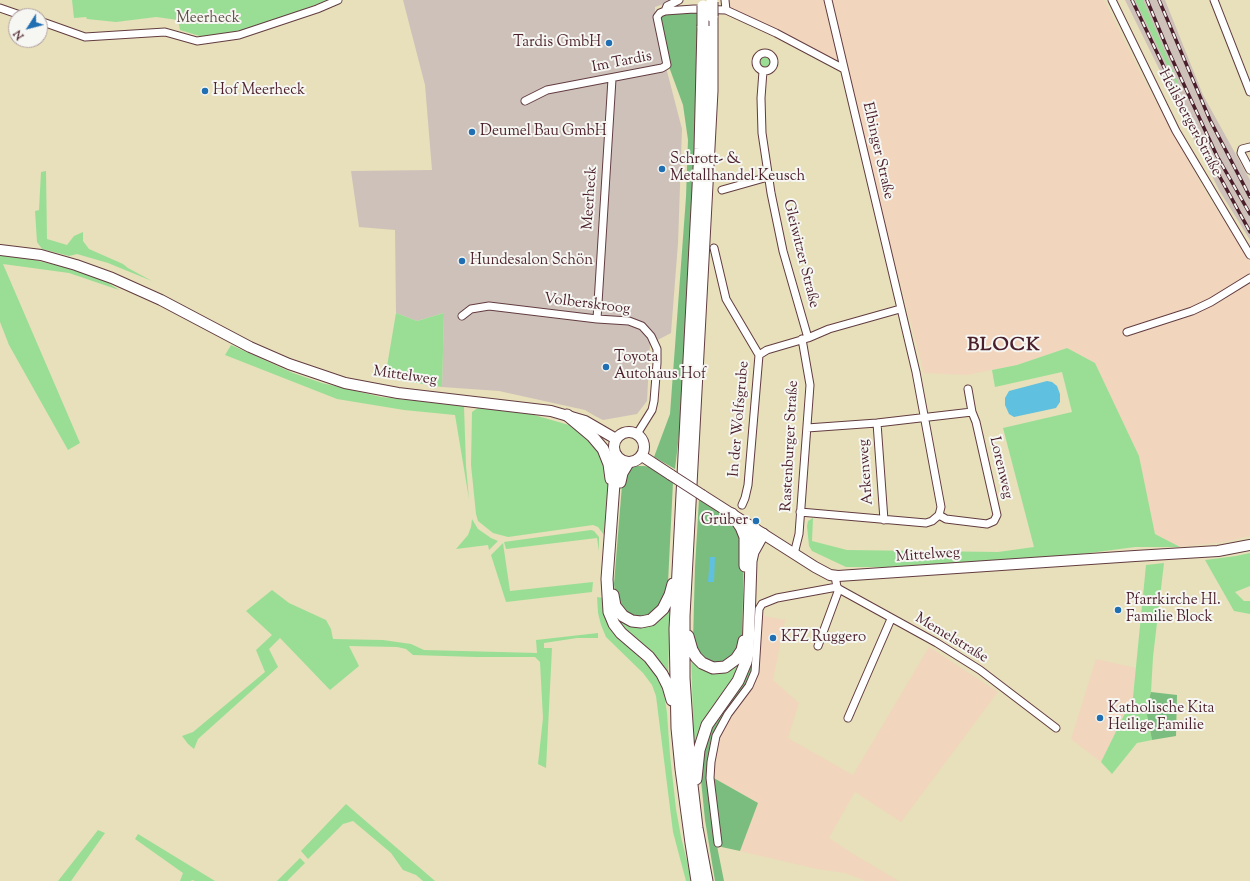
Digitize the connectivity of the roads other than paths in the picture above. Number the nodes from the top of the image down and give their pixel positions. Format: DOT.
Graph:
graph roads {
  1 [pos="338,0"];
  2 [pos="679,0"];
  3 [pos="725,0"];
  4 [pos="828,0"];
  5 [pos="1112,0"];
  6 [pos="1214,0"];
  7 [pos="707,2"];
  8 [pos="726,10"];
  9 [pos="665,11"];
  10 [pos="48,25"];
  11 [pos="844,69"];
  12 [pos="763,71"];
  13 [pos="612,79"];
  14 [pos="1250,92"];
  15 [pos="525,101"];
  16 [pos="1250,147"];
  17 [pos="1250,170"];
  18 [pos="768,177"];
  19 [pos="722,190"];
  20 [pos="714,248"];
  21 [pos="0,250"];
  22 [pos="1250,256"];
  23 [pos="1250,278"];
  24 [pos="900,309"];
  25 [pos="462,316"];
  26 [pos="597,319"];
  27 [pos="1127,332"];
  28 [pos="805,339"];
  29 [pos="759,355"];
  30 [pos="968,389"];
  31 [pos="972,412"];
  32 [pos="567,415"];
  33 [pos="924,417"];
  34 [pos="877,423"];
  35 [pos="806,428"];
  36 [pos="637,434"];
  37 [pos="616,439"];
  38 [pos="616,456"];
  39 [pos="642,456"];
  40 [pos="628,463"];
  41 [pos="614,501"];
  42 [pos="742,505"];
  43 [pos="800,512"];
  44 [pos="732,514"];
  45 [pos="939,515"];
  46 [pos="884,520"];
  47 [pos="759,531"];
  48 [pos="746,544"];
  49 [pos="1250,544"];
  50 [pos="794,554"];
  51 [pos="678,570"];
  52 [pos="835,576"];
  53 [pos="838,588"];
  54 [pos="684,616"];
  55 [pos="892,619"];
  56 [pos="818,646"];
  57 [pos="848,718"];
  58 [pos="677,728"];
  59 [pos="1056,728"];
  60 [pos="694,802"];
  61 [pos="718,844"];
  62 [pos="698,881"];
  63 [pos="707,881"];
  1 -- 10 [label="street"];
  2 -- 9 [label="street"];
  3 -- 8 [label="street"];
  4 -- 11 [label="street, Elbinger Straße"];
  5 -- 22 [label="street, Heilsberger Straße"];
  6 -- 14 [label="street"];
  7 -- 51 [label="highway, bridge"];
  7 -- 54 [label="highway, bridge"];
  8 -- 9 [label="street"];
  8 -- 11 [label="street"];
  9 -- 13 [label="street, Im Tardis"];
  11 -- 24 [label="street, Elbinger Straße"];
  12 -- 18 [label="street, Gleiwitzer Straße"];
  13 -- 15 [label="street, Im Tardis"];
  13 -- 26 [label="street, Meerheck"];
  16 -- 17 [label="street"];
  18 -- 19 [label="street"];
  18 -- 28 [label="street, Gleiwitzer Straße"];
  20 -- 29 [label="street, In der Wolfsgrube"];
  21 -- 32 [label="main road, Mittelweg"];
  23 -- 27 [label="street"];
  24 -- 28 [label="street"];
  24 -- 33 [label="street, Elbinger Straße"];
  25 -- 26 [label="street, Volberskroog"];
  26 -- 36 [label="street, Volberskroog"];
  28 -- 29 [label="street"];
  28 -- 35 [label="street, Rastenburger Straße"];
  29 -- 42 [label="street, In der Wolfsgrube"];
  30 -- 31 [label="street, Lorenweg"];
  31 -- 33 [label="street"];
  31 -- 45 [label="street, Lorenweg"];
  32 -- 37 [label="main road, Mittelweg"];
  32 -- 41 [label="highway"];
  33 -- 34 [label="street"];
  33 -- 45 [label="street, Elbinger Straße"];
  34 -- 35 [label="street"];
  34 -- 46 [label="street, Arkenweg"];
  35 -- 43 [label="street, Rastenburger Straße"];
  36 -- 37 [label="main road"];
  36 -- 39 [label="main road"];
  37 -- 38 [label="main road"];
  38 -- 40 [label="main road"];
  38 -- 41 [label="highway"];
  39 -- 40 [label="main road"];
  39 -- 44 [label="main road, Mittelweg, bridge"];
  40 -- 51 [label="highway"];
  41 -- 58 [label="highway"];
  43 -- 46 [label="street"];
  43 -- 50 [label="street, Rastenburger Straße"];
  44 -- 47 [label="main road, Mittelweg"];
  44 -- 48 [label="highway"];
  45 -- 46 [label="street"];
  47 -- 48 [label="highway"];
  47 -- 50 [label="main road, Mittelweg"];
  47 -- 60 [label="highway"];
  48 -- 54 [label="highway"];
  49 -- 52 [label="main road, Mittelweg"];
  50 -- 52 [label="main road, Mittelweg"];
  51 -- 58 [label="highway"];
  52 -- 53 [label="street"];
  53 -- 55 [label="street, Memelstraße"];
  53 -- 56 [label="street"];
  53 -- 61 [label="street"];
  54 -- 60 [label="highway"];
  55 -- 57 [label="street"];
  55 -- 59 [label="street, Memelstraße"];
  58 -- 62 [label="highway"];
  60 -- 63 [label="highway"];
}
